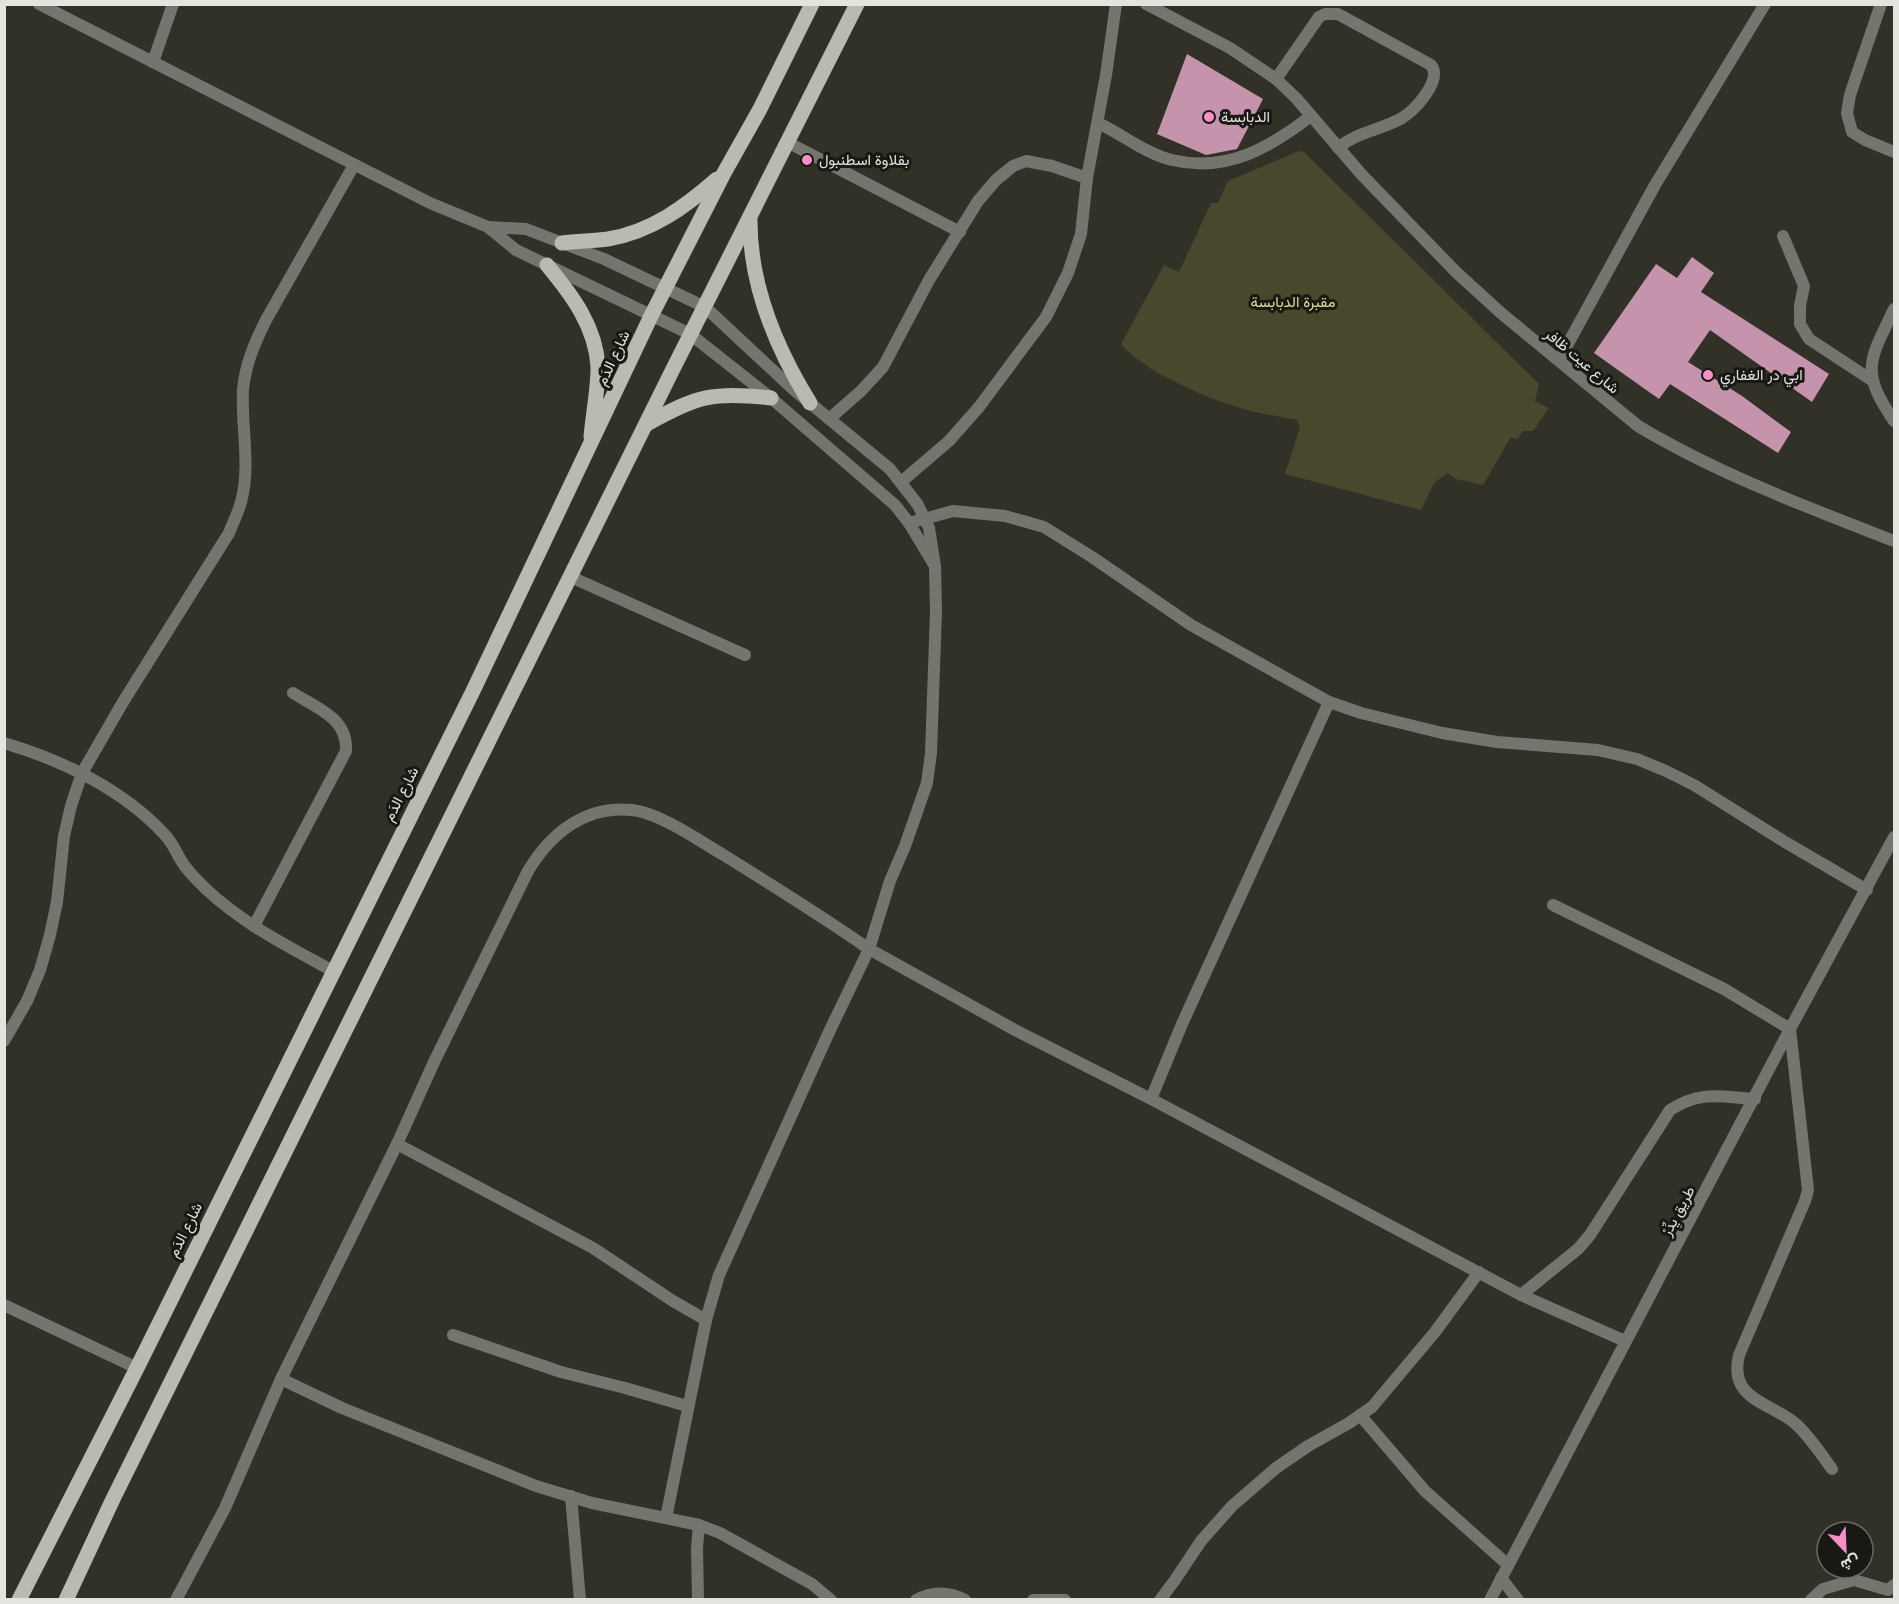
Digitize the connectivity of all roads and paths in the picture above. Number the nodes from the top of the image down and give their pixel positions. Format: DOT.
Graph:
graph roads {
  1 [pos="39,4"];
  2 [pos="172,4"];
  3 [pos="812,4"];
  4 [pos="857,4"];
  5 [pos="1116,4"];
  6 [pos="1146,4"];
  7 [pos="1765,4"];
  8 [pos="1881,4"];
  9 [pos="153,62"];
  10 [pos="1276,79"];
  11 [pos="1311,116"];
  12 [pos="1098,123"];
  13 [pos="787,142"];
  14 [pos="1338,148"];
  15 [pos="1894,152"];
  16 [pos="354,165"];
  17 [pos="724,173"];
  18 [pos="1087,178"];
  19 [pos="750,215"];
  20 [pos="488,227"];
  21 [pos="960,232"];
  22 [pos="1782,236"];
  23 [pos="562,243"];
  24 [pos="547,265"];
  25 [pos="666,288"];
  26 [pos="705,307"];
  27 [pos="1894,309"];
  28 [pos="652,314"];
  29 [pos="690,334"];
  30 [pos="1559,360"];
  31 [pos="1873,381"];
  32 [pos="771,398"];
  33 [pos="810,403"];
  34 [pos="830,419"];
  35 [pos="1894,421"];
  36 [pos="647,424"];
  37 [pos="589,451"];
  38 [pos="901,482"];
  39 [pos="925,518"];
  40 [pos="909,523"];
  41 [pos="1894,541"];
  42 [pos="935,566"];
  43 [pos="571,577"];
  44 [pos="745,655"];
  45 [pos="293,693"];
  46 [pos="1329,702"];
  47 [pos="4,743"];
  48 [pos="82,773"];
  49 [pos="1894,837"];
  50 [pos="1867,890"];
  51 [pos="1553,905"];
  52 [pos="254,926"];
  53 [pos="869,949"];
  54 [pos="333,970"];
  55 [pos="1790,1029"];
  56 [pos="4,1041"];
  57 [pos="1151,1099"];
  58 [pos="1755,1099"];
  59 [pos="397,1144"];
  60 [pos="1479,1272"];
  61 [pos="1521,1295"];
  62 [pos="4,1305"];
  63 [pos="706,1320"];
  64 [pos="453,1335"];
  65 [pos="1625,1341"];
  66 [pos="137,1368"];
  67 [pos="281,1379"];
  68 [pos="687,1406"];
  69 [pos="1360,1416"];
  70 [pos="1832,1469"];
  71 [pos="571,1496"];
  72 [pos="666,1518"];
  73 [pos="699,1525"];
  74 [pos="1507,1564"];
  75 [pos="1501,1578"];
  76 [pos="1892,1592"];
  77 [pos="19,1599"];
  78 [pos="66,1599"];
  79 [pos="176,1599"];
  80 [pos="580,1599"];
  81 [pos="698,1599"];
  82 [pos="831,1599"];
  83 [pos="915,1599"];
  84 [pos="965,1599"];
  85 [pos="1033,1599"];
  86 [pos="1065,1599"];
  87 [pos="1160,1599"];
  88 [pos="1490,1599"];
  89 [pos="1518,1599"];
  90 [pos="1811,1599"];
  1 -- 9 [label="street"];
  2 -- 9 [label="street"];
  3 -- 17 [label="main road, شارع الدَم"];
  4 -- 13 [label="main road"];
  5 -- 12 [label="street"];
  6 -- 10 [label="street, شارع عيت ظافر"];
  7 -- 30 [label="street"];
  8 -- 15 [label="street"];
  9 -- 16 [label="street"];
  10 -- 11 [label="street, شارع عيت ظافر"];
  10 -- 14 [label="street"];
  11 -- 12 [label="street"];
  11 -- 14 [label="street, شارع عيت ظافر"];
  12 -- 18 [label="street"];
  13 -- 19 [label="main road"];
  13 -- 21 [label="street"];
  14 -- 30 [label="street, شارع عيت ظافر"];
  16 -- 20 [label="street"];
  16 -- 48 [label="street"];
  17 -- 23 [label="main road"];
  17 -- 25 [label="main road, شارع الدَم"];
  18 -- 21 [label="street"];
  18 -- 38 [label="street"];
  19 -- 26 [label="main road"];
  19 -- 33 [label="main road"];
  20 -- 23 [label="street"];
  20 -- 24 [label="street"];
  21 -- 34 [label="street"];
  22 -- 31 [label="street"];
  23 -- 25 [label="street"];
  24 -- 28 [label="street"];
  24 -- 37 [label="main road"];
  25 -- 26 [label="street"];
  25 -- 28 [label="main road, شارع الدَم"];
  26 -- 29 [label="main road"];
  26 -- 33 [label="street"];
  27 -- 31 [label="street"];
  28 -- 29 [label="street"];
  28 -- 37 [label="main road, شارع الدَم"];
  29 -- 32 [label="street"];
  29 -- 36 [label="main road"];
  30 -- 41 [label="street, شارع عيت ظافر"];
  31 -- 35 [label="street"];
  32 -- 36 [label="main road"];
  32 -- 40 [label="street"];
  33 -- 34 [label="street"];
  34 -- 38 [label="street"];
  36 -- 43 [label="main road"];
  37 -- 54 [label="main road, شارع الدَم"];
  38 -- 39 [label="street"];
  39 -- 40 [label="street"];
  39 -- 42 [label="street"];
  39 -- 46 [label="street"];
  40 -- 42 [label="street"];
  42 -- 53 [label="street"];
  43 -- 44 [label="street"];
  43 -- 78 [label="main road"];
  45 -- 52 [label="street"];
  46 -- 50 [label="street"];
  46 -- 57 [label="street"];
  47 -- 48 [label="street"];
  48 -- 52 [label="street"];
  48 -- 56 [label="street"];
  49 -- 50 [label="street, طريق يِدِّرْ"];
  50 -- 55 [label="street, طريق يِدِّرْ"];
  51 -- 55 [label="street"];
  52 -- 54 [label="street"];
  53 -- 57 [label="street"];
  53 -- 59 [label="street"];
  53 -- 63 [label="street"];
  54 -- 66 [label="main road, شارع الدَم"];
  55 -- 58 [label="street, طريق يِدِّرْ"];
  55 -- 70 [label="street"];
  57 -- 60 [label="street"];
  58 -- 61 [label="street"];
  58 -- 65 [label="street, طريق يِدِّرْ"];
  59 -- 63 [label="street"];
  59 -- 67 [label="street"];
  60 -- 61 [label="street"];
  60 -- 69 [label="street"];
  61 -- 65 [label="street"];
  62 -- 66 [label="street"];
  63 -- 68 [label="street"];
  64 -- 68 [label="street"];
  65 -- 74 [label="street, طريق يِدِّرْ"];
  66 -- 77 [label="main road, شارع الدَم"];
  67 -- 71 [label="street"];
  67 -- 79 [label="street"];
  68 -- 72 [label="street"];
  69 -- 74 [label="street"];
  69 -- 87 [label="street"];
  71 -- 72 [label="street"];
  71 -- 80 [label="street"];
  72 -- 73 [label="street"];
  73 -- 81 [label="street"];
  73 -- 82 [label="street"];
  74 -- 75 [label="street, طريق يِدِّرْ"];
  75 -- 88 [label="street, طريق يِدِّرْ"];
  75 -- 89 [label="street"];
  76 -- 90 [label="street"];
  83 -- 84 [label="street"];
  85 -- 86 [label="street"];
}
